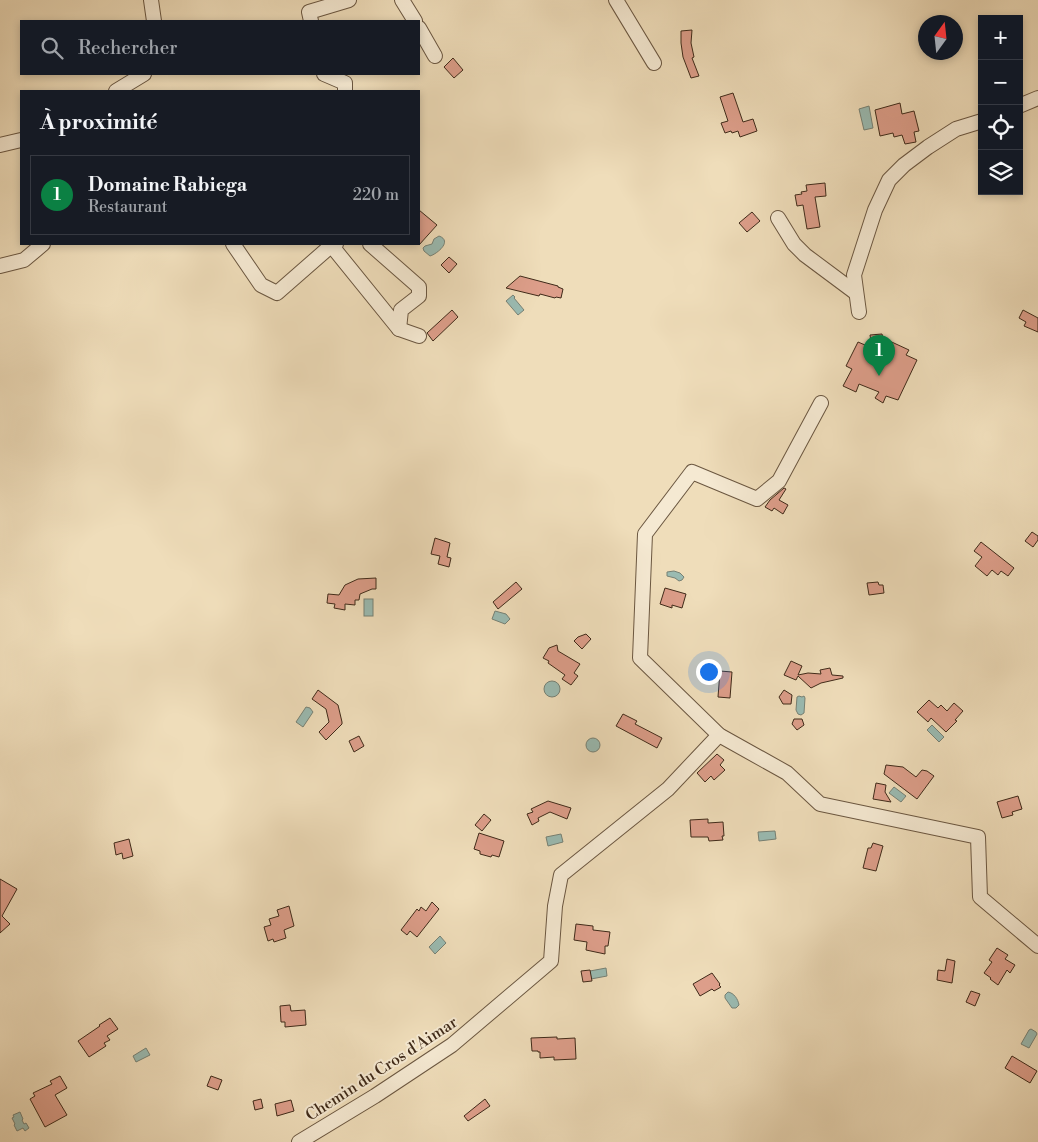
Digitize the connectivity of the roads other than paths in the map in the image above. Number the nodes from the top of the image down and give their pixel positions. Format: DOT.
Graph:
graph roads {
  1 [pos="151,0"];
  2 [pos="349,0"];
  3 [pos="402,0"];
  4 [pos="616,0"];
  5 [pos="154,20"];
  6 [pos="311,20"];
  7 [pos="414,20"];
  8 [pos="420,30"];
  9 [pos="435,56"];
  10 [pos="654,63"];
  11 [pos="142,75"];
  12 [pos="326,75"];
  13 [pos="118,90"];
  14 [pos="345,90"];
  15 [pos="1038,98"];
  16 [pos="1021,105"];
  17 [pos="978,122"];
  18 [pos="20,140"];
  19 [pos="0,145"];
  20 [pos="778,218"];
  21 [pos="42,245"];
  22 [pos="233,245"];
  23 [pos="332,245"];
  24 [pos="334,245"];
  25 [pos="371,245"];
  26 [pos="0,266"];
  27 [pos="856,293"];
  28 [pos="859,312"];
  29 [pos="399,329"];
  30 [pos="419,336"];
  31 [pos="821,403"];
  32 [pos="719,735"];
  33 [pos="1038,946"];
  34 [pos="299,1142"];
  1 -- 5 [label="street"];
  2 -- 6 [label="street"];
  3 -- 7 [label="street"];
  4 -- 10 [label="street"];
  8 -- 9 [label="street"];
  11 -- 13 [label="street"];
  12 -- 14 [label="street"];
  15 -- 16 [label="street"];
  17 -- 27 [label="street"];
  18 -- 19 [label="street"];
  20 -- 27 [label="street"];
  21 -- 26 [label="street"];
  22 -- 23 [label="street"];
  24 -- 29 [label="street"];
  25 -- 29 [label="street"];
  27 -- 28 [label="street"];
  29 -- 30 [label="street"];
  31 -- 32 [label="street"];
  32 -- 33 [label="street"];
  32 -- 34 [label="street, Chemin du Cros d'Aimar"];
}
